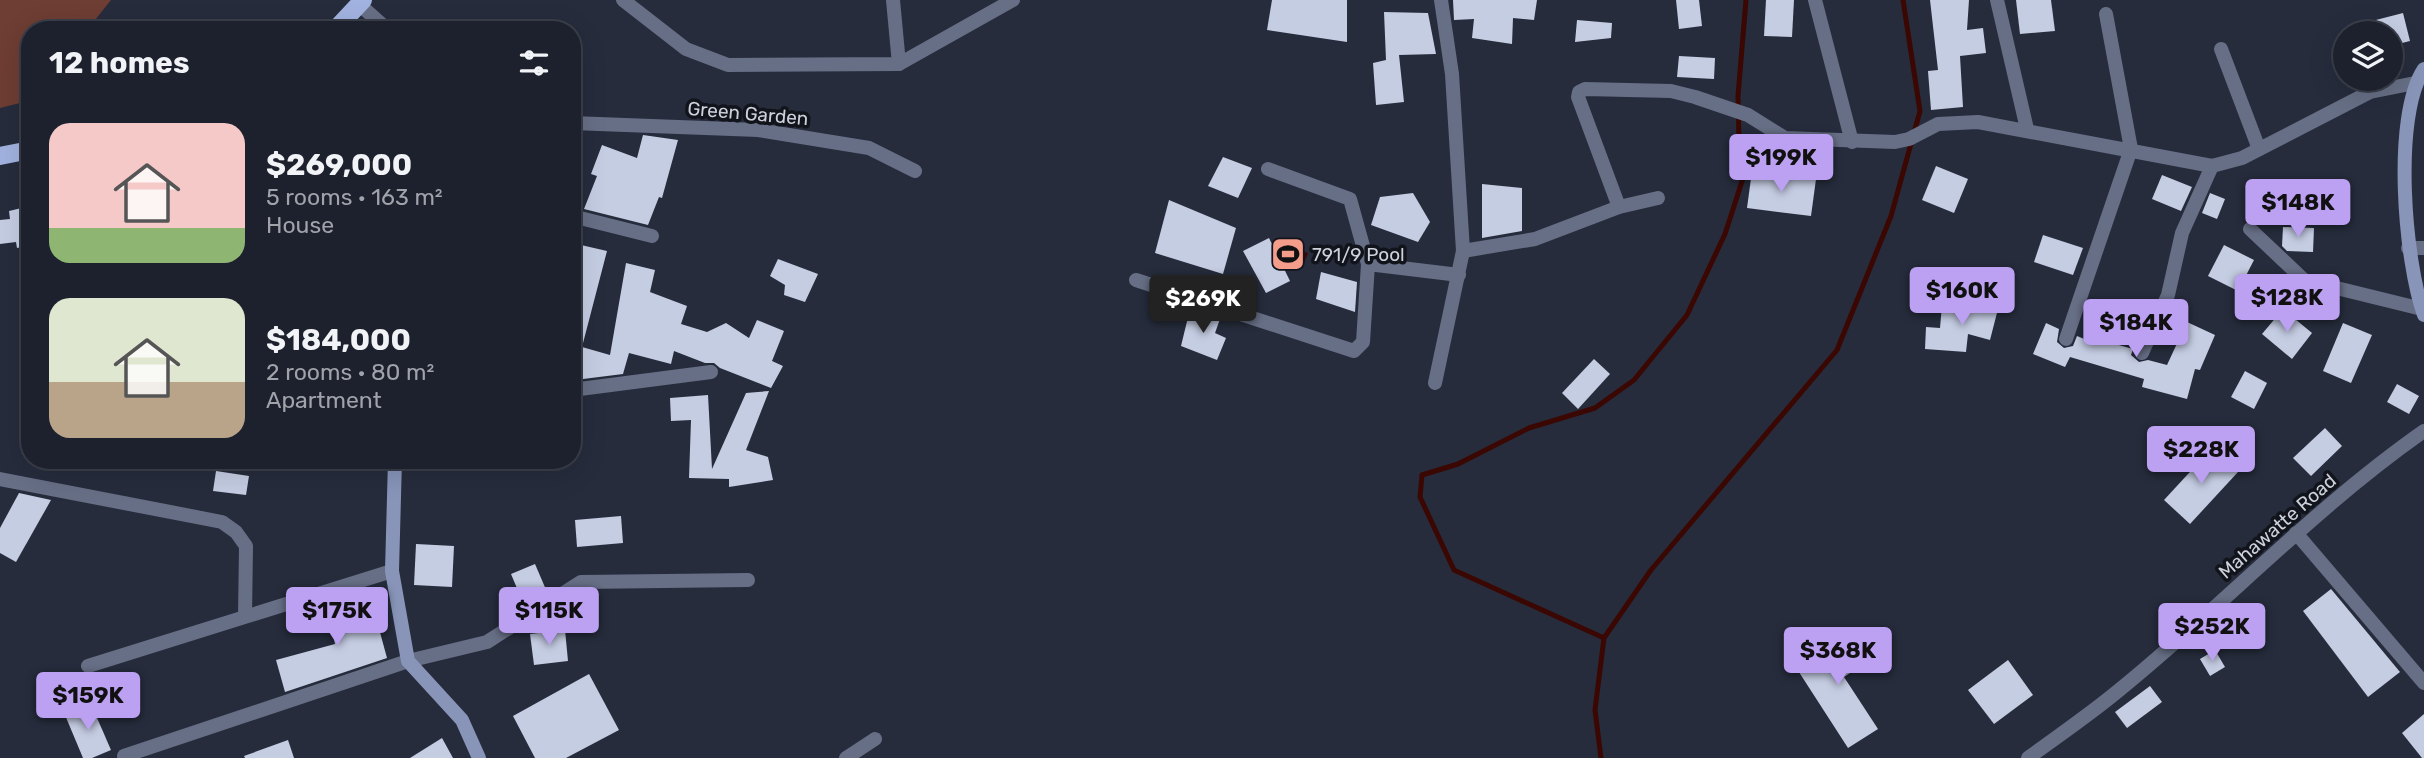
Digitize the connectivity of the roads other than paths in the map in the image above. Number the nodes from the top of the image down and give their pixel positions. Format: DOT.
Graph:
graph roads {
  1 [pos="623,0"];
  2 [pos="893,0"];
  3 [pos="1013,0"];
  4 [pos="1441,0"];
  5 [pos="1815,0"];
  6 [pos="1997,0"];
  7 [pos="361,2"];
  8 [pos="2106,14"];
  9 [pos="343,21"];
  10 [pos="379,21"];
  11 [pos="2221,49"];
  12 [pos="899,64"];
  13 [pos="2424,69"];
  14 [pos="2415,83"];
  15 [pos="581,123"];
  16 [pos="2027,129"];
  17 [pos="1852,142"];
  18 [pos="2131,149"];
  19 [pos="2259,149"];
  20 [pos="21,152"];
  21 [pos="0,156"];
  22 [pos="2212,166"];
  23 [pos="1268,169"];
  24 [pos="915,171"];
  25 [pos="1658,198"];
  26 [pos="1619,207"];
  27 [pos="581,218"];
  28 [pos="2250,229"];
  29 [pos="652,236"];
  30 [pos="2408,248"];
  31 [pos="2424,248"];
  32 [pos="1462,251"];
  33 [pos="1368,264"];
  34 [pos="1459,275"];
  35 [pos="1136,279"];
  36 [pos="2423,312"];
  37 [pos="2066,338"];
  38 [pos="2142,353"];
  39 [pos="711,372"];
  40 [pos="1435,383"];
  41 [pos="581,389"];
  42 [pos="2424,431"];
  43 [pos="395,469"];
  44 [pos="0,479"];
  45 [pos="2296,533"];
  46 [pos="392,571"];
  47 [pos="748,580"];
  48 [pos="244,616"];
  49 [pos="408,661"];
  50 [pos="88,666"];
  51 [pos="2424,682"];
  52 [pos="875,739"];
  53 [pos="124,755"];
  54 [pos="479,758"];
  55 [pos="846,758"];
  56 [pos="2028,758"];
  1 -- 12 [label="street"];
  2 -- 12 [label="street"];
  3 -- 12 [label="street"];
  4 -- 32 [label="street"];
  5 -- 17 [label="street"];
  6 -- 16 [label="street"];
  7 -- 9 [label="main road"];
  7 -- 10 [label="street"];
  8 -- 18 [label="street"];
  11 -- 19 [label="street"];
  13 -- 14 [label="street"];
  14 -- 19 [label="street"];
  14 -- 30 [label="street"];
  15 -- 24 [label="street, Green Garden"];
  16 -- 17 [label="street"];
  16 -- 18 [label="street"];
  17 -- 26 [label="street"];
  18 -- 22 [label="street"];
  18 -- 37 [label="street"];
  19 -- 22 [label="street"];
  20 -- 21 [label="main road"];
  22 -- 38 [label="street"];
  23 -- 33 [label="street"];
  25 -- 26 [label="street"];
  26 -- 32 [label="street"];
  27 -- 29 [label="street"];
  28 -- 36 [label="street"];
  30 -- 31 [label="street"];
  30 -- 36 [label="street"];
  32 -- 34 [label="street"];
  33 -- 34 [label="street"];
  33 -- 35 [label="street"];
  34 -- 40 [label="street"];
  39 -- 41 [label="street"];
  42 -- 45 [label="street, Mahawatte Road"];
  43 -- 46 [label="street"];
  44 -- 48 [label="street"];
  45 -- 51 [label="street"];
  45 -- 56 [label="street, Mahawatte Road"];
  46 -- 48 [label="street"];
  46 -- 49 [label="street"];
  47 -- 49 [label="street"];
  48 -- 50 [label="street"];
  49 -- 53 [label="street"];
  49 -- 54 [label="street"];
  52 -- 55 [label="street"];
}
